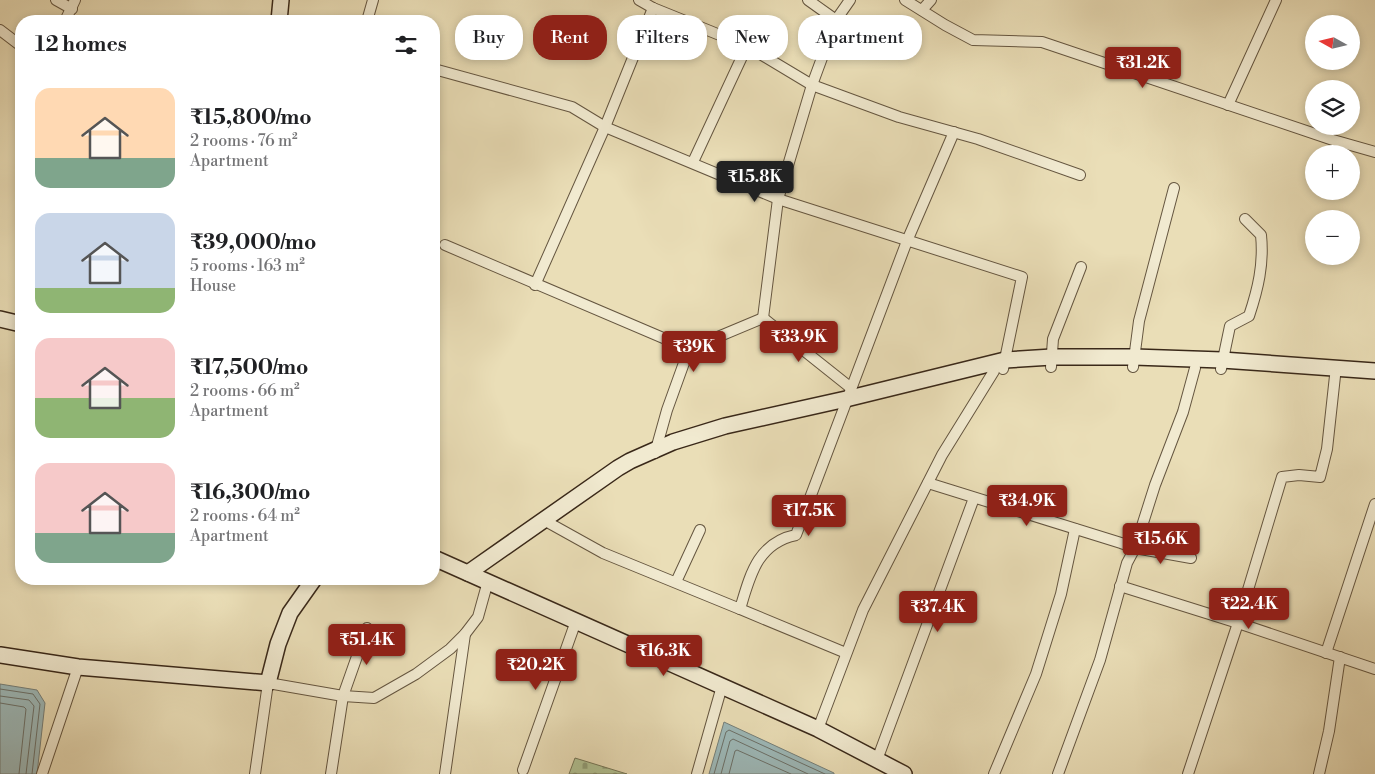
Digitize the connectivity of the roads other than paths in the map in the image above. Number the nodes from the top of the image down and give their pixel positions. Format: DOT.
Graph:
graph roads {
  1 [pos="56,0"];
  2 [pos="281,0"];
  3 [pos="373,0"];
  4 [pos="639,0"];
  5 [pos="808,0"];
  6 [pos="850,0"];
  7 [pos="906,0"];
  8 [pos="931,0"];
  9 [pos="1276,0"];
  10 [pos="74,4"];
  11 [pos="653,8"];
  12 [pos="922,10"];
  13 [pos="280,15"];
  14 [pos="369,15"];
  15 [pos="829,15"];
  16 [pos="840,15"];
  17 [pos="0,30"];
  18 [pos="717,34"];
  19 [pos="15,41"];
  20 [pos="740,60"];
  21 [pos="770,60"];
  22 [pos="821,60"];
  23 [pos="440,71"];
  24 [pos="812,85"];
  25 [pos="1228,105"];
  26 [pos="604,127"];
  27 [pos="954,132"];
  28 [pos="1375,152"];
  29 [pos="693,162"];
  30 [pos="1080,175"];
  31 [pos="1174,188"];
  32 [pos="778,199"];
  33 [pos="1245,219"];
  34 [pos="907,241"];
  35 [pos="445,245"];
  36 [pos="1081,267"];
  37 [pos="535,285"];
  38 [pos="763,318"];
  39 [pos="0,319"];
  40 [pos="15,323"];
  41 [pos="689,350"];
  42 [pos="1052,362"];
  43 [pos="1134,362"];
  44 [pos="1222,365"];
  45 [pos="1001,367"];
  46 [pos="1195,368"];
  47 [pos="1375,371"];
  48 [pos="1335,376"];
  49 [pos="1375,378"];
  50 [pos="847,398"];
  51 [pos="655,453"];
  52 [pos="928,483"];
  53 [pos="974,498"];
  54 [pos="1375,504"];
  55 [pos="549,523"];
  56 [pos="1076,529"];
  57 [pos="700,530"];
  58 [pos="1135,548"];
  59 [pos="1192,558"];
  60 [pos="440,561"];
  61 [pos="478,577"];
  62 [pos="676,582"];
  63 [pos="310,585"];
  64 [pos="1120,586"];
  65 [pos="740,609"];
  66 [pos="576,621"];
  67 [pos="1238,623"];
  68 [pos="367,628"];
  69 [pos="465,634"];
  70 [pos="1326,652"];
  71 [pos="846,653"];
  72 [pos="0,655"];
  73 [pos="1340,657"];
  74 [pos="78,668"];
  75 [pos="1375,669"];
  76 [pos="268,683"];
  77 [pos="722,686"];
  78 [pos="343,696"];
  79 [pos="818,729"];
  80 [pos="878,760"];
  81 [pos="522,770"];
  82 [pos="42,774"];
  83 [pos="255,774"];
  84 [pos="331,774"];
  85 [pos="445,774"];
  86 [pos="697,774"];
  87 [pos="904,774"];
  88 [pos="994,774"];
  89 [pos="1058,774"];
  90 [pos="1188,774"];
  91 [pos="1319,774"];
  1 -- 10 [label="street"];
  2 -- 13 [label="street"];
  3 -- 14 [label="street"];
  4 -- 11 [label="street"];
  5 -- 15 [label="street"];
  6 -- 16 [label="street"];
  7 -- 12 [label="street"];
  8 -- 12 [label="street"];
  9 -- 25 [label="street"];
  11 -- 18 [label="street"];
  11 -- 26 [label="street"];
  12 -- 25 [label="street"];
  17 -- 19 [label="street"];
  20 -- 29 [label="street"];
  21 -- 24 [label="street"];
  22 -- 24 [label="street"];
  23 -- 26 [label="street"];
  24 -- 27 [label="street"];
  24 -- 32 [label="street"];
  25 -- 28 [label="street"];
  26 -- 29 [label="street"];
  26 -- 37 [label="street"];
  27 -- 30 [label="street"];
  27 -- 34 [label="street"];
  29 -- 32 [label="street"];
  31 -- 43 [label="street"];
  32 -- 34 [label="street"];
  32 -- 38 [label="street"];
  33 -- 44 [label="street"];
  34 -- 45 [label="street"];
  34 -- 50 [label="street"];
  35 -- 37 [label="street"];
  36 -- 42 [label="street"];
  37 -- 41 [label="street"];
  38 -- 41 [label="street"];
  38 -- 50 [label="street"];
  39 -- 40 [label="street"];
  41 -- 51 [label="street"];
  42 -- 43 [label="street"];
  42 -- 45 [label="street"];
  43 -- 44 [label="street"];
  43 -- 46 [label="street"];
  44 -- 46 [label="street"];
  44 -- 47 [label="street"];
  44 -- 48 [label="street"];
  45 -- 50 [label="street"];
  45 -- 52 [label="street"];
  46 -- 58 [label="street"];
  48 -- 49 [label="street"];
  48 -- 67 [label="street"];
  50 -- 51 [label="street"];
  50 -- 65 [label="street"];
  51 -- 55 [label="street"];
  51 -- 61 [label="street"];
  52 -- 53 [label="street"];
  52 -- 71 [label="street"];
  53 -- 56 [label="street"];
  53 -- 80 [label="street"];
  54 -- 70 [label="street"];
  55 -- 61 [label="street"];
  55 -- 62 [label="street"];
  56 -- 58 [label="street"];
  56 -- 88 [label="street"];
  57 -- 62 [label="street"];
  58 -- 59 [label="street"];
  58 -- 64 [label="street"];
  60 -- 61 [label="street"];
  61 -- 66 [label="street"];
  61 -- 69 [label="street"];
  62 -- 65 [label="street"];
  63 -- 76 [label="street"];
  64 -- 67 [label="street"];
  64 -- 89 [label="street"];
  65 -- 71 [label="street"];
  66 -- 77 [label="street"];
  66 -- 81 [label="street"];
  67 -- 70 [label="street"];
  67 -- 90 [label="street"];
  68 -- 78 [label="street"];
  69 -- 78 [label="street"];
  69 -- 85 [label="street"];
  70 -- 73 [label="street"];
  71 -- 79 [label="street"];
  72 -- 74 [label="street"];
  73 -- 75 [label="street"];
  73 -- 91 [label="street"];
  74 -- 76 [label="street"];
  74 -- 82 [label="street"];
  76 -- 78 [label="street"];
  76 -- 83 [label="street"];
  77 -- 79 [label="street"];
  77 -- 86 [label="street"];
  78 -- 84 [label="street"];
  79 -- 80 [label="street"];
  80 -- 87 [label="street"];
}
